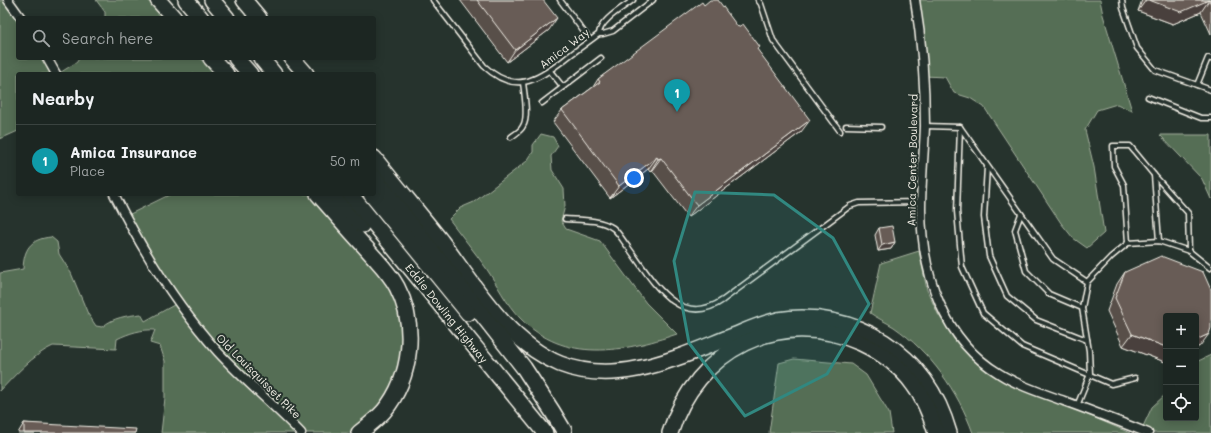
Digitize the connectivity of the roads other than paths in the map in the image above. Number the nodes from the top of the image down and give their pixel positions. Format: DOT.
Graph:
graph roads {
  1 [pos="8,0"];
  2 [pos="154,0"];
  3 [pos="158,0"];
  4 [pos="186,0"];
  5 [pos="212,0"];
  6 [pos="235,0"];
  7 [pos="244,0"];
  8 [pos="433,0"];
  9 [pos="560,0"];
  10 [pos="633,0"];
  11 [pos="654,0"];
  12 [pos="758,0"];
  13 [pos="915,0"];
  14 [pos="1122,0"];
  15 [pos="647,2"];
  16 [pos="20,16"];
  17 [pos="167,16"];
  18 [pos="172,16"];
  19 [pos="199,16"];
  20 [pos="225,16"];
  21 [pos="248,16"];
  22 [pos="257,16"];
  23 [pos="599,34"];
  24 [pos="590,40"];
  25 [pos="601,58"];
  26 [pos="1211,59"];
  27 [pos="48,60"];
  28 [pos="204,60"];
  29 [pos="213,60"];
  30 [pos="238,60"];
  31 [pos="263,60"];
  32 [pos="283,60"];
  33 [pos="294,60"];
  34 [pos="550,70"];
  35 [pos="55,72"];
  36 [pos="214,72"];
  37 [pos="224,72"];
  38 [pos="248,72"];
  39 [pos="272,72"];
  40 [pos="292,72"];
  41 [pos="304,72"];
  42 [pos="523,82"];
  43 [pos="1197,84"];
  44 [pos="563,87"];
  45 [pos="1211,90"];
  46 [pos="1148,97"];
  47 [pos="542,103"];
  48 [pos="1211,118"];
  49 [pos="846,126"];
  50 [pos="925,126"];
  51 [pos="881,127"];
  52 [pos="960,127"];
  53 [pos="840,130"];
  54 [pos="511,136"];
  55 [pos="376,160"];
  56 [pos="988,166"];
  57 [pos="1154,175"];
  58 [pos="376,180"];
  59 [pos="115,196"];
  60 [pos="320,196"];
  61 [pos="337,196"];
  62 [pos="352,196"];
  63 [pos="373,196"];
  64 [pos="921,202"];
  65 [pos="1021,214"];
  66 [pos="565,219"];
  67 [pos="1159,241"];
  68 [pos="1128,243"];
  69 [pos="1189,251"];
  70 [pos="1210,268"];
  71 [pos="1087,282"];
  72 [pos="1082,308"];
  73 [pos="444,310"];
  74 [pos="1087,340"];
  75 [pos="1090,374"];
  76 [pos="1135,378"];
  77 [pos="1077,406"];
  78 [pos="564,432"];
  79 [pos="300,433"];
  80 [pos="360,433"];
  81 [pos="545,433"];
  82 [pos="670,433"];
  83 [pos="936,433"];
  84 [pos="948,433"];
  85 [pos="1148,433"];
  1 -- 16 [label="street"];
  2 -- 17 [label="highway"];
  3 -- 18 [label="highway"];
  4 -- 19 [label="highway"];
  5 -- 20 [label="highway"];
  6 -- 21 [label="highway"];
  7 -- 22 [label="highway"];
  8 -- 42 [label="lane, Amica Way"];
  9 -- 24 [label="lane"];
  10 -- 23 [label="lane, Amica Way"];
  11 -- 15 [label="lane, Amica Way"];
  12 -- 53 [label="lane"];
  13 -- 50 [label="street, Amica Center Boulevard"];
  14 -- 43 [label="lane"];
  15 -- 23 [label="lane, Amica Way"];
  23 -- 24 [label="lane, Amica Way"];
  24 -- 34 [label="lane, Amica Way"];
  25 -- 44 [label="lane"];
  26 -- 43 [label="lane"];
  27 -- 35 [label="street"];
  28 -- 36 [label="highway"];
  29 -- 37 [label="highway"];
  30 -- 38 [label="highway"];
  31 -- 39 [label="highway"];
  32 -- 40 [label="highway"];
  33 -- 41 [label="highway"];
  34 -- 42 [label="lane, Amica Way"];
  34 -- 44 [label="lane"];
  42 -- 54 [label="lane"];
  43 -- 45 [label="lane"];
  44 -- 47 [label="lane"];
  46 -- 48 [label="lane"];
  49 -- 51 [label="lane"];
  50 -- 52 [label="lane"];
  50 -- 64 [label="street, Amica Center Boulevard"];
  52 -- 56 [label="lane"];
  52 -- 75 [label="lane"];
  55 -- 84 [label="highway"];
  56 -- 65 [label="lane"];
  56 -- 74 [label="lane"];
  57 -- 67 [label="lane"];
  57 -- 68 [label="lane"];
  57 -- 69 [label="lane"];
  58 -- 78 [label="highway"];
  59 -- 79 [label="street, Old Louisquisset Pike"];
  60 -- 80 [label="highway"];
  61 -- 73 [label="highway"];
  62 -- 73 [label="highway, Eddie Dowling Highway"];
  63 -- 78 [label="highway, Eddie Dowling Highway"];
  64 -- 66 [label="lane"];
  64 -- 77 [label="street, Amica Center Boulevard"];
  65 -- 71 [label="lane"];
  65 -- 72 [label="lane"];
  67 -- 68 [label="lane"];
  67 -- 69 [label="lane"];
  68 -- 71 [label="lane"];
  69 -- 70 [label="lane"];
  71 -- 72 [label="lane"];
  72 -- 74 [label="lane"];
  73 -- 81 [label="highway, Eddie Dowling Highway"];
  74 -- 75 [label="lane"];
  75 -- 76 [label="lane"];
  75 -- 77 [label="lane"];
  77 -- 85 [label="street, Amica Center Boulevard"];
  82 -- 83 [label="highway"];
}
